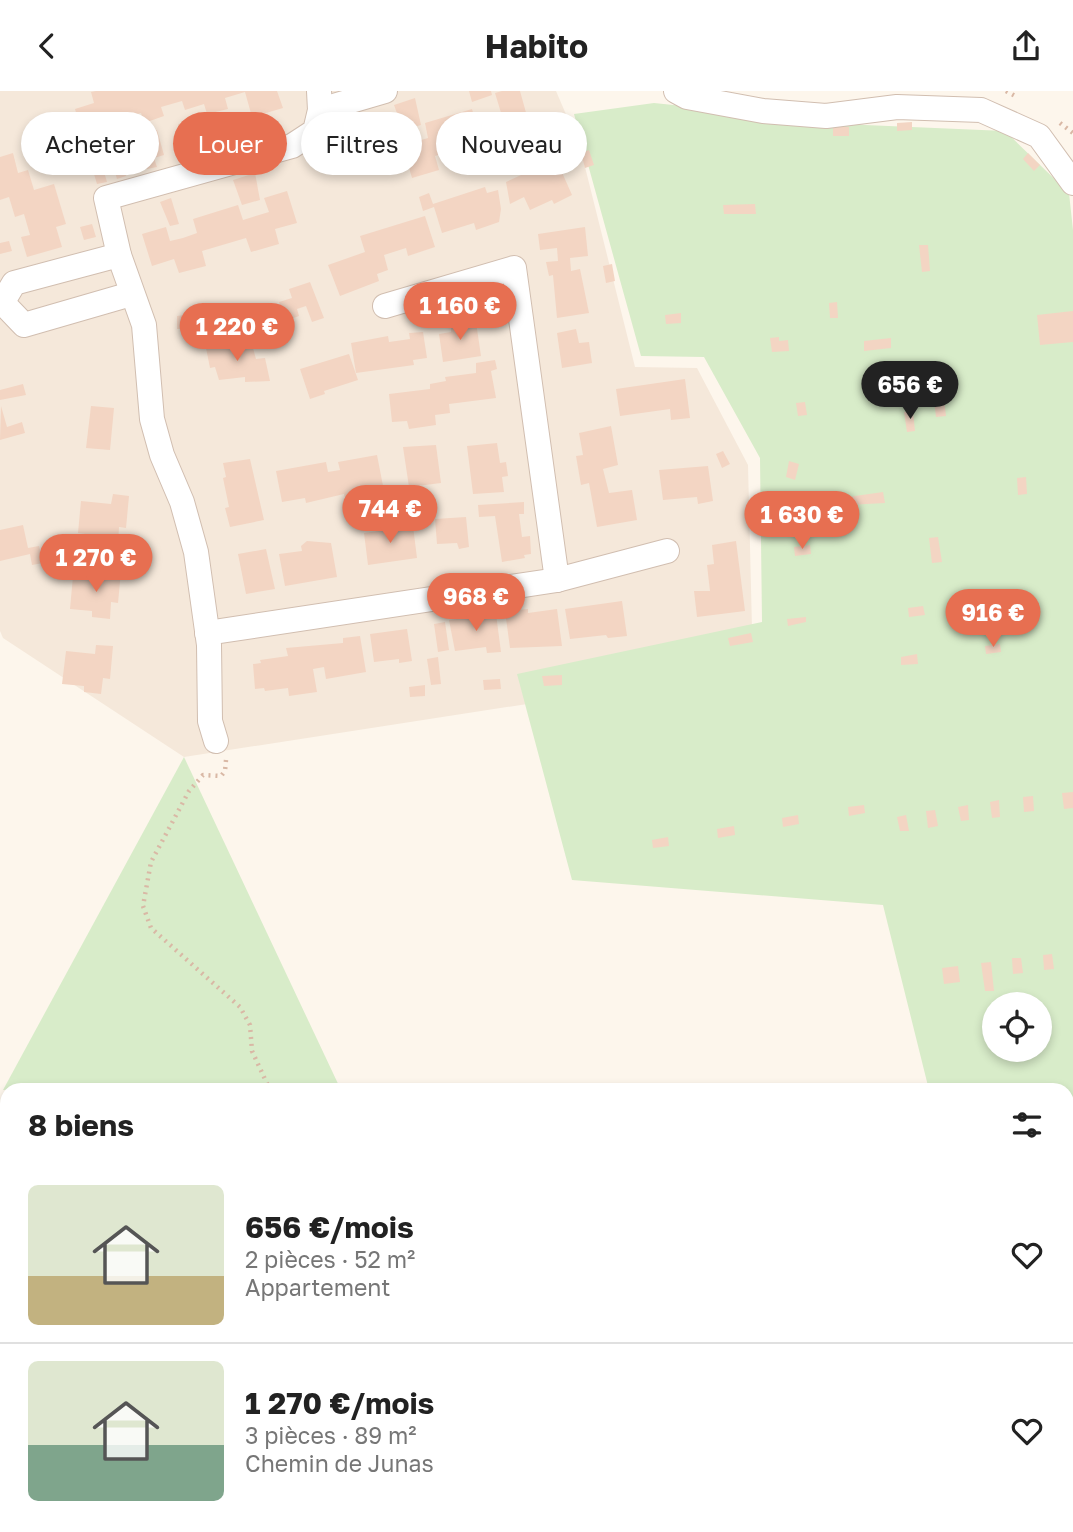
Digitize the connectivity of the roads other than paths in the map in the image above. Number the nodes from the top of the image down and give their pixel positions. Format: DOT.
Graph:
graph roads {
  1 [pos="385,91"];
  2 [pos="676,91"];
  3 [pos="319,100"];
  4 [pos="1073,183"];
  5 [pos="119,255"];
  6 [pos="131,295"];
  7 [pos="1,301"];
  8 [pos="385,306"];
  9 [pos="667,551"];
  10 [pos="557,580"];
  11 [pos="207,633"];
  12 [pos="216,741"];
  1 -- 3 [label="street"];
  2 -- 4 [label="street"];
  3 -- 5 [label="street"];
  5 -- 6 [label="street"];
  5 -- 7 [label="street"];
  6 -- 7 [label="street"];
  6 -- 11 [label="street"];
  8 -- 10 [label="street"];
  9 -- 10 [label="street"];
  10 -- 11 [label="street"];
  11 -- 12 [label="street"];
}
